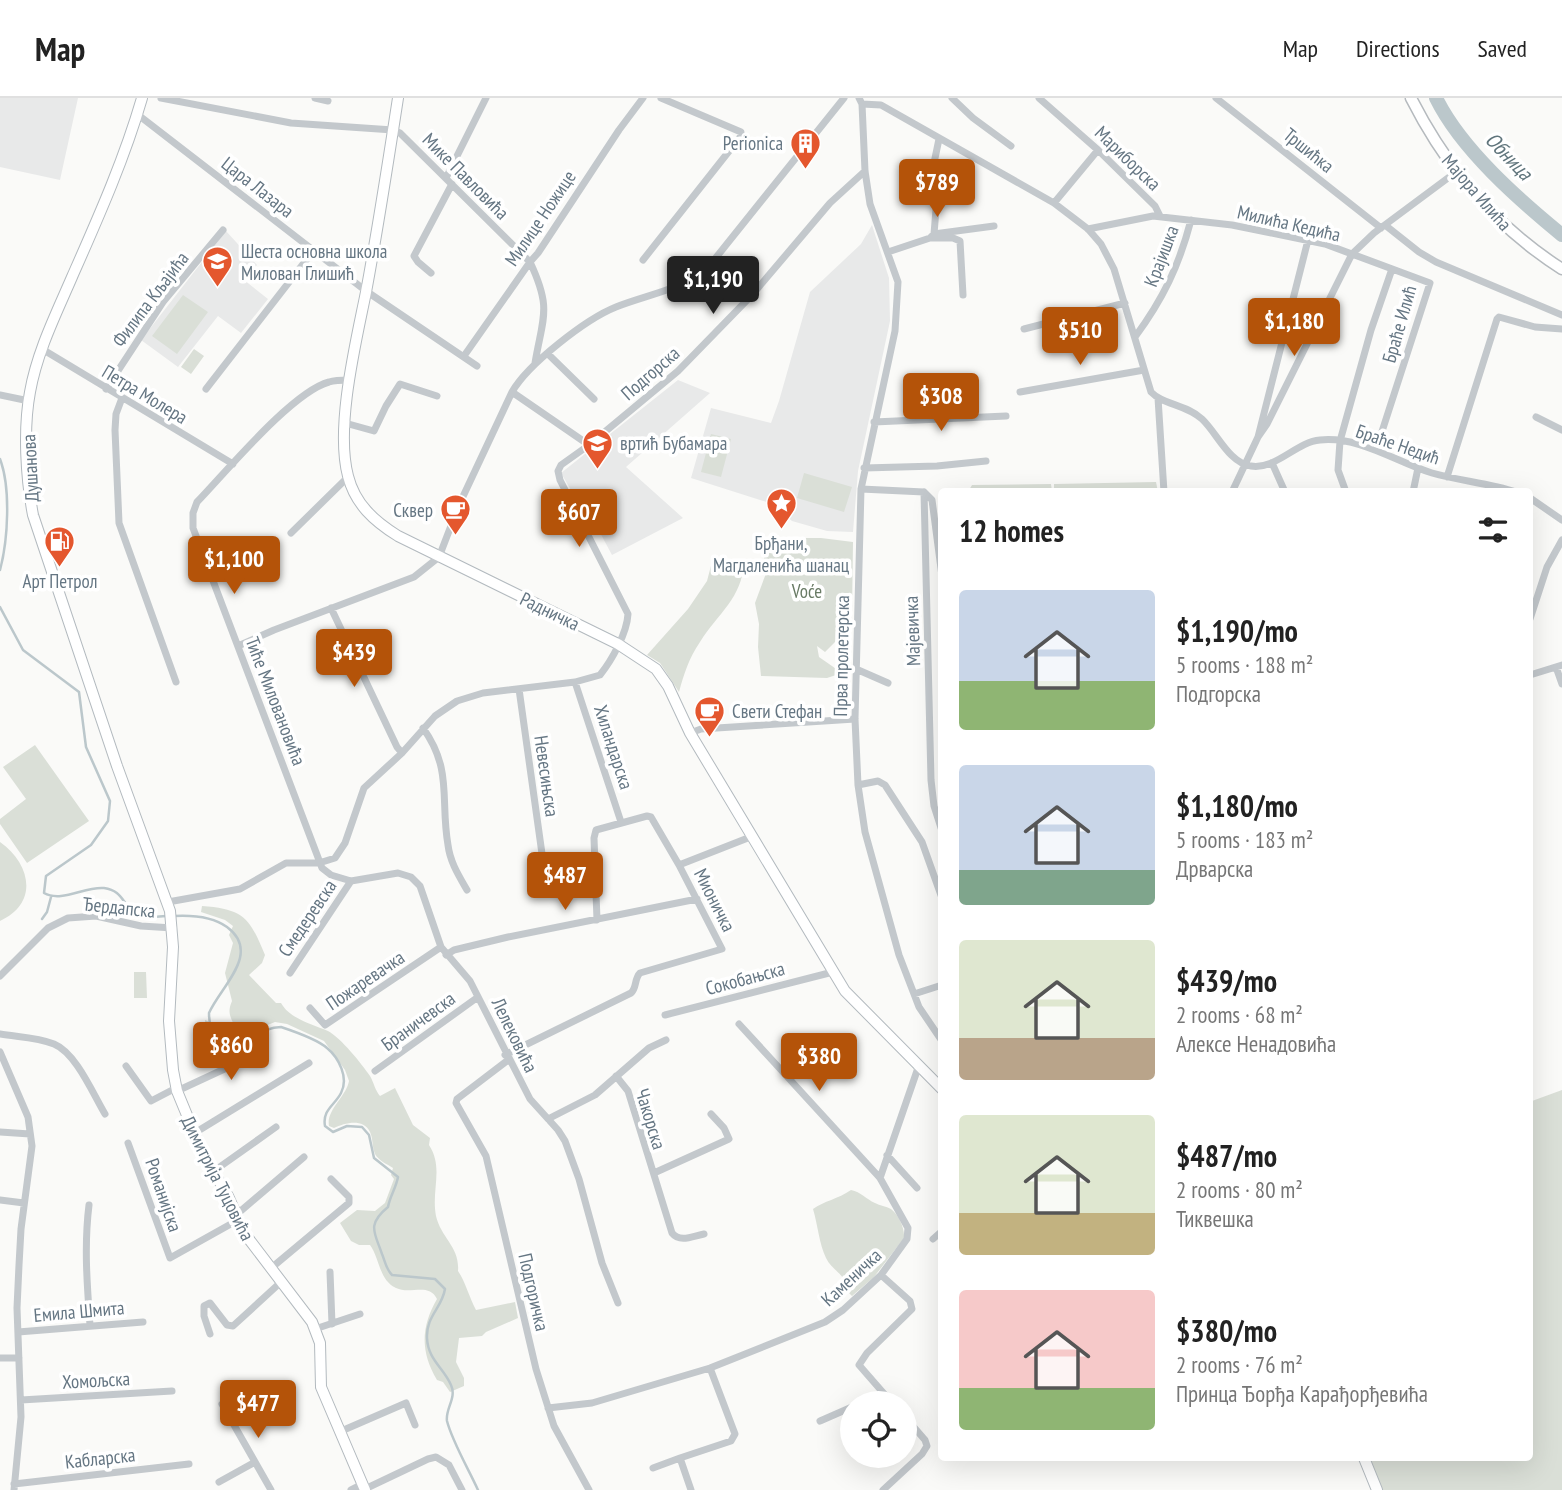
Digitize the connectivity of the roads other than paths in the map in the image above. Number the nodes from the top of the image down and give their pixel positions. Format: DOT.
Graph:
graph roads {
  1 [pos="142,98"];
  2 [pos="160,98"];
  3 [pos="315,98"];
  4 [pos="398,98"];
  5 [pos="486,98"];
  6 [pos="643,98"];
  7 [pos="662,98"];
  8 [pos="844,98"];
  9 [pos="952,98"];
  10 [pos="1039,98"];
  11 [pos="1216,98"];
  12 [pos="1411,98"];
  13 [pos="328,101"];
  14 [pos="861,101"];
  15 [pos="884,102"];
  16 [pos="137,114"];
  17 [pos="393,130"];
  18 [pos="939,139"];
  19 [pos="1011,146"];
  20 [pos="1098,150"];
  21 [pos="865,171"];
  22 [pos="1456,172"];
  23 [pos="449,181"];
  24 [pos="1055,203"];
  25 [pos="1160,216"];
  26 [pos="1191,220"];
  27 [pos="994,226"];
  28 [pos="1383,226"];
  29 [pos="1088,229"];
  30 [pos="223,230"];
  31 [pos="932,236"];
  32 [pos="1308,240"];
  33 [pos="314,250"];
  34 [pos="888,252"];
  35 [pos="1352,254"];
  36 [pos="643,260"];
  37 [pos="530,262"];
  38 [pos="1392,269"];
  39 [pos="1562,269"];
  40 [pos="431,272"];
  41 [pos="366,291"];
  42 [pos="962,295"];
  43 [pos="1125,303"];
  44 [pos="1562,315"];
  45 [pos="1024,329"];
  46 [pos="1562,330"];
  47 [pos="1135,337"];
  48 [pos="42,349"];
  49 [pos="548,354"];
  50 [pos="464,356"];
  51 [pos="535,363"];
  52 [pos="477,366"];
  53 [pos="1144,370"];
  54 [pos="350,380"];
  55 [pos="106,389"];
  56 [pos="206,389"];
  57 [pos="512,392"];
  58 [pos="1020,392"];
  59 [pos="0,395"];
  60 [pos="438,396"];
  61 [pos="122,398"];
  62 [pos="1158,398"];
  63 [pos="594,399"];
  64 [pos="29,401"];
  65 [pos="1006,416"];
  66 [pos="1536,417"];
  67 [pos="874,422"];
  68 [pos="345,423"];
  69 [pos="1562,430"];
  70 [pos="1258,437"];
  71 [pos="1340,441"];
  72 [pos="589,445"];
  73 [pos="1376,450"];
  74 [pos="986,461"];
  75 [pos="1272,463"];
  76 [pos="233,464"];
  77 [pos="1246,465"];
  78 [pos="864,468"];
  79 [pos="1418,468"];
  80 [pos="348,477"];
  81 [pos="1447,477"];
  82 [pos="1474,482"];
  83 [pos="1164,488"];
  84 [pos="1234,488"];
  85 [pos="1283,488"];
  86 [pos="1345,488"];
  87 [pos="1414,488"];
  88 [pos="1473,488"];
  89 [pos="1499,488"];
  90 [pos="861,489"];
  91 [pos="924,492"];
  92 [pos="1533,500"];
  93 [pos="1562,520"];
  94 [pos="291,533"];
  95 [pos="1562,540"];
  96 [pos="938,549"];
  97 [pos="439,557"];
  98 [pos="938,577"];
  99 [pos="926,584"];
  100 [pos="331,608"];
  101 [pos="1533,610"];
  102 [pos="618,644"];
  103 [pos="238,646"];
  104 [pos="1559,666"];
  105 [pos="856,669"];
  106 [pos="1533,674"];
  107 [pos="176,681"];
  108 [pos="575,682"];
  109 [pos="888,683"];
  110 [pos="1562,684"];
  111 [pos="519,689"];
  112 [pos="855,719"];
  113 [pos="423,728"];
  114 [pos="690,733"];
  115 [pos="402,753"];
  116 [pos="858,785"];
  117 [pos="938,818"];
  118 [pos="621,822"];
  119 [pos="753,836"];
  120 [pos="319,863"];
  121 [pos="679,864"];
  122 [pos="544,868"];
  123 [pos="351,881"];
  124 [pos="938,882"];
  125 [pos="467,890"];
  126 [pos="697,899"];
  127 [pos="171,915"];
  128 [pos="597,920"];
  129 [pos="441,947"];
  130 [pos="446,955"];
  131 [pos="833,972"];
  132 [pos="290,973"];
  133 [pos="0,975"];
  134 [pos="938,986"];
  135 [pos="914,994"];
  136 [pos="478,997"];
  137 [pos="310,1008"];
  138 [pos="665,1015"];
  139 [pos="739,1024"];
  140 [pos="0,1034"];
  141 [pos="938,1036"];
  142 [pos="666,1040"];
  143 [pos="265,1042"];
  144 [pos="0,1052"];
  145 [pos="507,1057"];
  146 [pos="309,1063"];
  147 [pos="919,1065"];
  148 [pos="126,1066"];
  149 [pos="375,1070"];
  150 [pos="616,1076"];
  151 [pos="938,1085"];
  152 [pos="177,1089"];
  153 [pos="457,1099"];
  154 [pos="105,1114"];
  155 [pos="711,1114"];
  156 [pos="548,1119"];
  157 [pos="276,1127"];
  158 [pos="0,1132"];
  159 [pos="30,1134"];
  160 [pos="193,1134"];
  161 [pos="128,1143"];
  162 [pos="887,1155"];
  163 [pos="304,1157"];
  164 [pos="214,1171"];
  165 [pos="654,1172"];
  166 [pos="880,1178"];
  167 [pos="331,1179"];
  168 [pos="917,1188"];
  169 [pos="0,1200"];
  170 [pos="24,1203"];
  171 [pos="89,1205"];
  172 [pos="237,1217"];
  173 [pos="704,1234"];
  174 [pos="938,1235"];
  175 [pos="933,1240"];
  176 [pos="270,1269"];
  177 [pos="330,1272"];
  178 [pos="881,1275"];
  179 [pos="281,1282"];
  180 [pos="618,1303"];
  181 [pos="360,1314"];
  182 [pos="142,1322"];
  183 [pos="332,1324"];
  184 [pos="90,1325"];
  185 [pos="315,1329"];
  186 [pos="18,1332"];
  187 [pos="210,1334"];
  188 [pos="0,1358"];
  189 [pos="19,1358"];
  190 [pos="710,1368"];
  191 [pos="172,1391"];
  192 [pos="881,1391"];
  193 [pos="21,1400"];
  194 [pos="222,1404"];
  195 [pos="548,1408"];
  196 [pos="840,1412"];
  197 [pos="820,1421"];
  198 [pos="415,1425"];
  199 [pos="917,1431"];
  200 [pos="339,1433"];
  201 [pos="680,1458"];
  202 [pos="917,1459"];
  203 [pos="1365,1461"];
  204 [pos="255,1462"];
  205 [pos="189,1464"];
  206 [pos="653,1468"];
  207 [pos="907,1468"];
  208 [pos="219,1482"];
  209 [pos="14,1487"];
  210 [pos="364,1488"];
  211 [pos="271,1490"];
  212 [pos="351,1490"];
  213 [pos="462,1490"];
  214 [pos="589,1490"];
  215 [pos="691,1490"];
  216 [pos="883,1490"];
  217 [pos="1377,1490"];
  1 -- 16 [label="street, Душанова"];
  2 -- 17 [label="street"];
  3 -- 13 [label="street"];
  4 -- 17 [label="street, Радничка"];
  5 -- 23 [label="street"];
  6 -- 37 [label="street, Милице Ножице"];
  7 -- 36 [label="street"];
  8 -- 49 [label="street"];
  9 -- 19 [label="street"];
  10 -- 20 [label="street, Мариборска"];
  11 -- 28 [label="street, Тршићка"];
  12 -- 22 [label="main road, Мајора Илића"];
  14 -- 15 [label="street"];
  14 -- 21 [label="street, Прва пролетерска"];
  15 -- 18 [label="street"];
  16 -- 33 [label="street, Цара Лазара"];
  16 -- 48 [label="street, Душанова"];
  17 -- 23 [label="street, Мике Павловића"];
  17 -- 41 [label="street, Радничка"];
  18 -- 24 [label="street"];
  18 -- 31 [label="street"];
  20 -- 24 [label="street"];
  20 -- 25 [label="street, Мариборска"];
  21 -- 34 [label="street, Прва пролетерска"];
  21 -- 72 [label="street, Подгорска"];
  22 -- 28 [label="street, Милића Кедића"];
  22 -- 39 [label="main road, Мајора Илића"];
  23 -- 37 [label="street, Мике Павловића"];
  23 -- 40 [label="street"];
  24 -- 29 [label="street"];
  25 -- 26 [label="street, Милића Кедића"];
  25 -- 29 [label="street, Милића Кедића"];
  26 -- 32 [label="street, Милића Кедића"];
  26 -- 47 [label="street, Крајишка"];
  27 -- 31 [label="street"];
  28 -- 35 [label="street, Милића Кедића"];
  28 -- 44 [label="street, Тршићка"];
  29 -- 43 [label="street"];
  30 -- 55 [label="street, Филипа Кљајића"];
  31 -- 34 [label="street"];
  31 -- 42 [label="street"];
  32 -- 35 [label="street, Милића Кедића"];
  32 -- 70 [label="street"];
  33 -- 41 [label="street, Цара Лазара"];
  33 -- 56 [label="street"];
  34 -- 67 [label="street, Прва пролетерска"];
  35 -- 38 [label="street, Браће Илић"];
  35 -- 70 [label="street"];
  37 -- 50 [label="street, Милице Ножице"];
  37 -- 51 [label="street, Мике Павловића"];
  38 -- 71 [label="street"];
  38 -- 73 [label="street, Браће Илић"];
  41 -- 50 [label="street, Цара Лазара"];
  41 -- 54 [label="street, Радничка"];
  43 -- 45 [label="street"];
  43 -- 47 [label="street"];
  46 -- 81 [label="street"];
  47 -- 53 [label="street"];
  48 -- 55 [label="street, Петра Молера"];
  48 -- 64 [label="street, Душанова"];
  49 -- 51 [label="street"];
  49 -- 63 [label="street"];
  50 -- 52 [label="street, Цара Лазара"];
  51 -- 57 [label="street"];
  53 -- 58 [label="street"];
  53 -- 62 [label="street"];
  54 -- 68 [label="street, Радничка"];
  54 -- 76 [label="street, Тиће Миловановића"];
  55 -- 61 [label="street, Петра Молера"];
  57 -- 72 [label="street"];
  57 -- 97 [label="street"];
  59 -- 64 [label="street"];
  60 -- 68 [label="street"];
  61 -- 76 [label="street, Петра Молера"];
  61 -- 107 [label="street"];
  62 -- 77 [label="street"];
  62 -- 83 [label="street"];
  64 -- 127 [label="street, Душанова"];
  65 -- 67 [label="street"];
  66 -- 69 [label="street"];
  67 -- 78 [label="street, Прва пролетерска"];
  68 -- 80 [label="street, Радничка"];
  70 -- 77 [label="street"];
  71 -- 73 [label="street, Браће Недић"];
  71 -- 75 [label="street, Браће Недић"];
  71 -- 86 [label="street"];
  72 -- 102 [label="street, Подгорска"];
  73 -- 79 [label="street, Браће Недић"];
  74 -- 78 [label="street"];
  75 -- 77 [label="street, Браће Недић"];
  75 -- 85 [label="street"];
  76 -- 103 [label="street, Тиће Миловановића"];
  77 -- 84 [label="street"];
  78 -- 90 [label="street, Прва пролетерска"];
  79 -- 81 [label="street, Браће Недић"];
  79 -- 87 [label="street"];
  80 -- 94 [label="street"];
  80 -- 97 [label="street, Радничка"];
  81 -- 82 [label="street, Браће Недић"];
  82 -- 88 [label="street"];
  82 -- 89 [label="street, Браће Недић"];
  90 -- 91 [label="street"];
  90 -- 105 [label="street, Прва пролетерска"];
  91 -- 96 [label="street"];
  91 -- 99 [label="street, Мајевичка"];
  92 -- 93 [label="street"];
  95 -- 101 [label="street"];
  97 -- 100 [label="street"];
  97 -- 102 [label="street, Радничка"];
  98 -- 99 [label="street"];
  99 -- 117 [label="street, Мајевичка"];
  100 -- 103 [label="street"];
  100 -- 115 [label="street"];
  102 -- 108 [label="street"];
  102 -- 114 [label="street, Радничка"];
  103 -- 120 [label="street, Тиће Миловановића"];
  104 -- 106 [label="street"];
  104 -- 110 [label="street"];
  105 -- 109 [label="street"];
  105 -- 112 [label="street, Прва пролетерска"];
  108 -- 111 [label="street"];
  108 -- 118 [label="street, Хиландарска"];
  111 -- 113 [label="street"];
  111 -- 122 [label="street, Невесињска"];
  112 -- 114 [label="street"];
  112 -- 116 [label="street, Прва пролетерска"];
  113 -- 115 [label="street"];
  113 -- 125 [label="street"];
  114 -- 119 [label="street, Радничка"];
  115 -- 120 [label="street"];
  116 -- 124 [label="street"];
  116 -- 135 [label="street, Прва пролетерска"];
  118 -- 121 [label="street"];
  118 -- 128 [label="street"];
  119 -- 121 [label="street, Мионичка"];
  119 -- 131 [label="street, Радничка"];
  120 -- 123 [label="street"];
  120 -- 127 [label="street, Ђердапска"];
  121 -- 126 [label="street, Мионичка"];
  123 -- 129 [label="street, Лелековића"];
  123 -- 132 [label="street, Смедеревска"];
  126 -- 128 [label="street"];
  126 -- 145 [label="street, Мионичка"];
  127 -- 133 [label="street, Ђердапска"];
  127 -- 152 [label="street, Димитрија Туцовића"];
  128 -- 130 [label="street"];
  129 -- 130 [label="street, Лелековића"];
  129 -- 137 [label="street, Пожаревачка"];
  130 -- 136 [label="street, Лелековића"];
  131 -- 138 [label="street, Сокобањска"];
  131 -- 147 [label="street, Радничка"];
  134 -- 135 [label="street"];
  135 -- 141 [label="street, Прва пролетерска"];
  136 -- 145 [label="street, Лелековића"];
  136 -- 149 [label="street, Браничевска"];
  139 -- 166 [label="street"];
  140 -- 154 [label="street"];
  142 -- 150 [label="street, Чакорска"];
  143 -- 152 [label="street"];
  144 -- 159 [label="street"];
  145 -- 153 [label="street, Мионичка"];
  145 -- 156 [label="street, Лелековића"];
  146 -- 160 [label="street"];
  147 -- 151 [label="street, Радничка"];
  147 -- 162 [label="street"];
  148 -- 152 [label="street"];
  150 -- 156 [label="street, Чакорска"];
  150 -- 165 [label="street, Чакорска"];
  152 -- 160 [label="street, Димитрија Туцовића"];
  153 -- 195 [label="street, Подгоричка"];
  155 -- 165 [label="street, Чакорска"];
  156 -- 180 [label="street, Лелековића"];
  157 -- 164 [label="street"];
  158 -- 159 [label="street"];
  159 -- 170 [label="street"];
  160 -- 164 [label="street, Димитрија Туцовића"];
  161 -- 172 [label="street, Романијска"];
  162 -- 166 [label="street"];
  162 -- 168 [label="street"];
  163 -- 172 [label="street"];
  164 -- 172 [label="street, Димитрија Туцовића"];
  165 -- 173 [label="street, Чакорска"];
  166 -- 178 [label="street, Каменичка"];
  167 -- 176 [label="street"];
  169 -- 170 [label="street"];
  170 -- 186 [label="street"];
  171 -- 184 [label="street"];
  172 -- 176 [label="street, Димитрија Туцовића"];
  174 -- 175 [label="street"];
  176 -- 179 [label="street, Димитрија Туцовића"];
  177 -- 183 [label="street"];
  178 -- 190 [label="street, Каменичка"];
  178 -- 192 [label="street"];
  179 -- 185 [label="street, Димитрија Туцовића"];
  179 -- 187 [label="street"];
  181 -- 183 [label="street"];
  182 -- 184 [label="street, Емила Шмита"];
  183 -- 185 [label="street"];
  184 -- 186 [label="street, Емила Шмита"];
  185 -- 200 [label="street, Димитрија Туцовића"];
  186 -- 189 [label="street"];
  188 -- 189 [label="street"];
  189 -- 193 [label="street"];
  190 -- 195 [label="street, Каменичка"];
  190 -- 201 [label="street"];
  191 -- 193 [label="street, Хомољска"];
  193 -- 209 [label="street"];
  194 -- 204 [label="street"];
  195 -- 214 [label="street, Подгоричка"];
  196 -- 197 [label="street"];
  198 -- 200 [label="street"];
  199 -- 202 [label="street"];
  200 -- 210 [label="street, Димитрија Туцовића"];
  201 -- 206 [label="street"];
  201 -- 215 [label="street"];
  203 -- 217 [label="street"];
  204 -- 208 [label="street"];
  204 -- 211 [label="street"];
  205 -- 209 [label="street, Кабларска"];
  207 -- 216 [label="street"];
  210 -- 212 [label="street"];
  210 -- 213 [label="street"];
}
